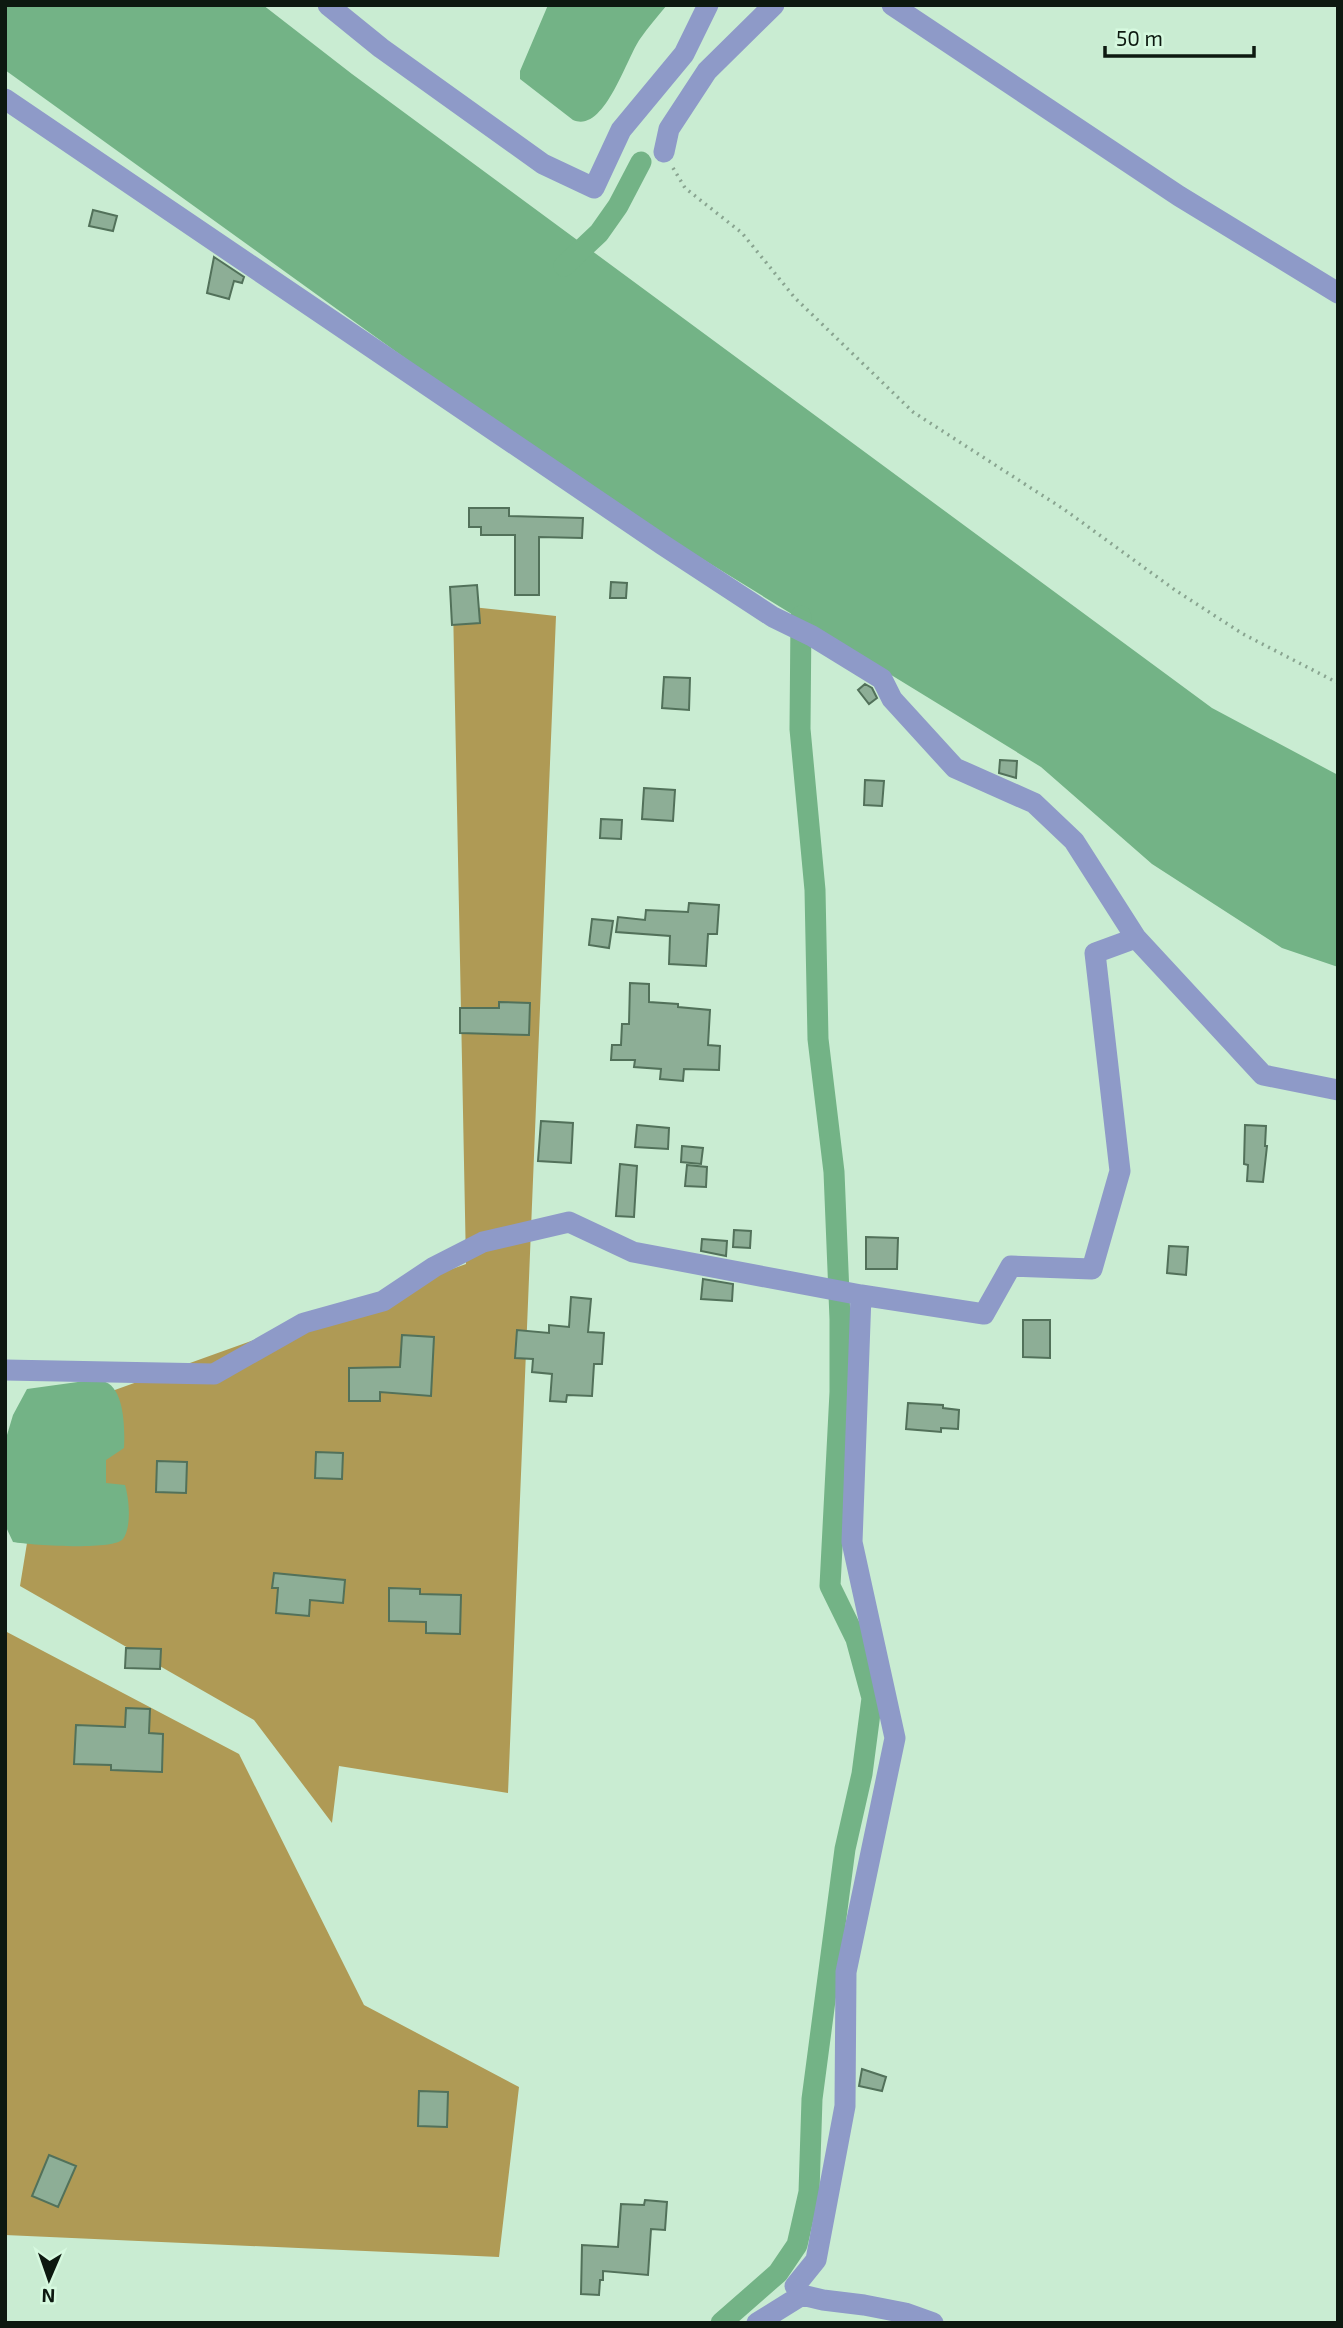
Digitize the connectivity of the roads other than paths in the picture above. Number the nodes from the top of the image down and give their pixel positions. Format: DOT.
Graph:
graph roads {
  1 [pos="328,5"];
  2 [pos="708,5"];
  3 [pos="774,5"];
  4 [pos="892,5"];
  5 [pos="5,99"];
  6 [pos="664,152"];
  7 [pos="1338,293"];
  8 [pos="1136,938"];
  9 [pos="1338,1090"];
  10 [pos="856,1294"];
  11 [pos="5,1370"];
  12 [pos="802,2294"];
  13 [pos="757,2323"];
  14 [pos="933,2323"];
  1 -- 2 [label="street"];
  3 -- 6 [label="street"];
  4 -- 7 [label="street"];
  5 -- 8 [label="street"];
  8 -- 9 [label="street"];
  8 -- 10 [label="street"];
  10 -- 11 [label="street"];
  10 -- 12 [label="street"];
  12 -- 13 [label="street"];
  12 -- 14 [label="street"];
}
